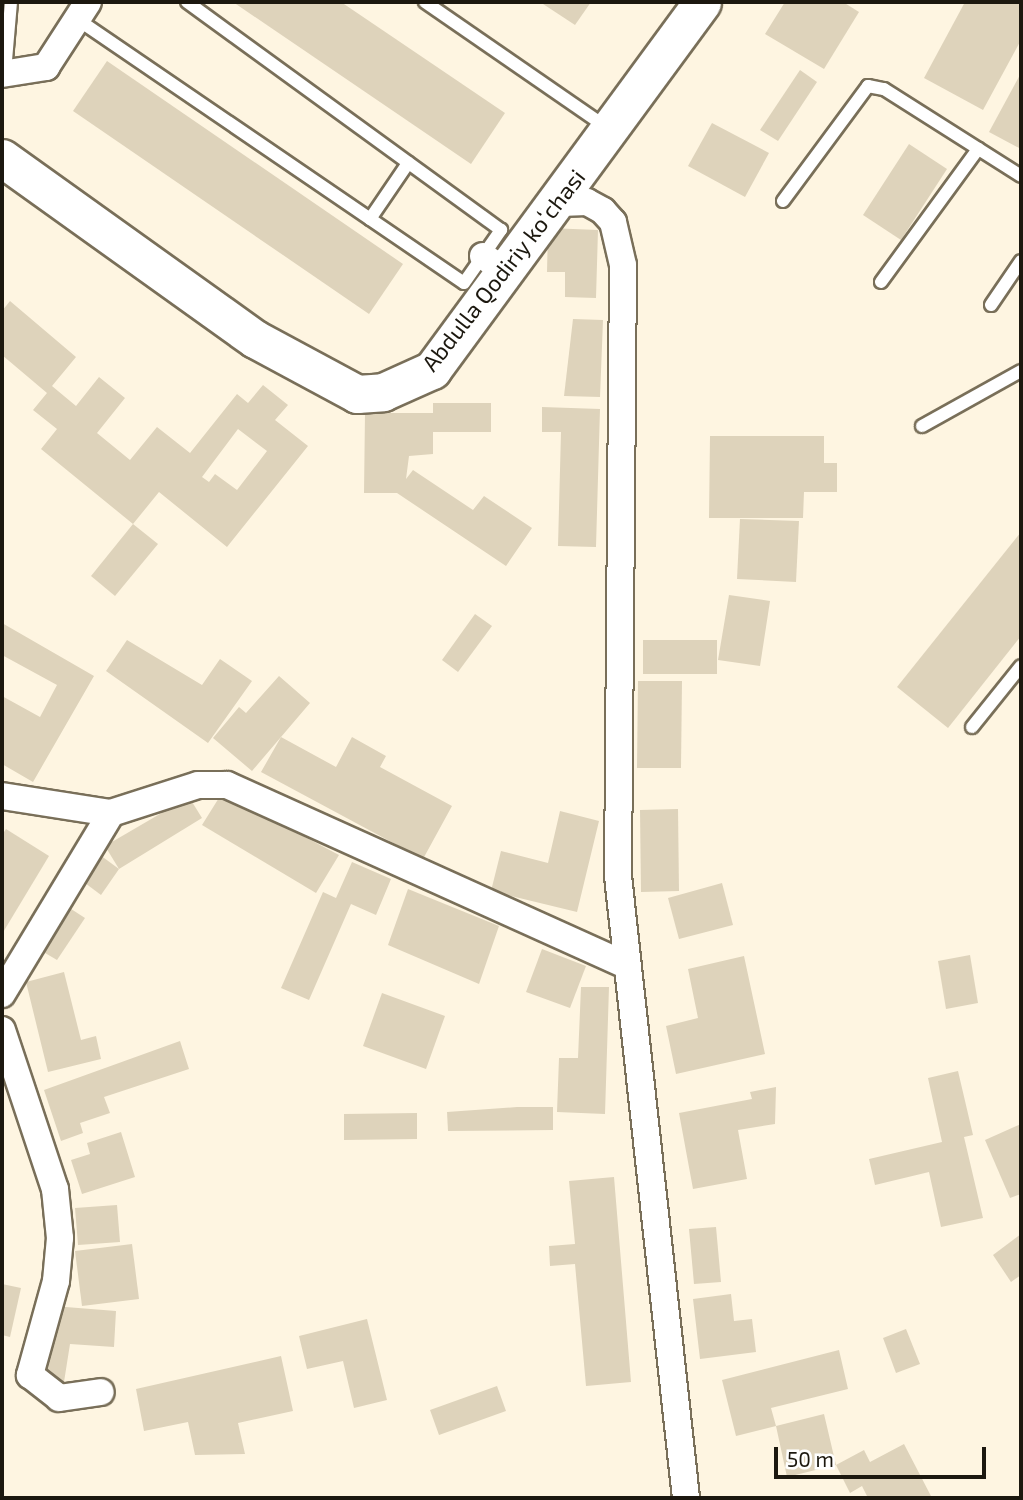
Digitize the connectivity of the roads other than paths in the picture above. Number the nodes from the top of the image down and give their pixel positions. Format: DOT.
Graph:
graph roads {
  1 [pos="10,2"];
  2 [pos="187,2"];
  3 [pos="425,2"];
  4 [pos="702,2"];
  5 [pos="83,11"];
  6 [pos="4,73"];
  7 [pos="611,131"];
  8 [pos="978,149"];
  9 [pos="2,158"];
  10 [pos="408,163"];
  11 [pos="1021,176"];
  12 [pos="783,201"];
  13 [pos="560,203"];
  14 [pos="370,219"];
  15 [pos="1021,261"];
  16 [pos="495,264"];
  17 [pos="881,282"];
  18 [pos="991,305"];
  19 [pos="1021,371"];
  20 [pos="922,426"];
  21 [pos="1021,666"];
  22 [pos="972,727"];
  23 [pos="2,796"];
  24 [pos="111,813"];
  25 [pos="625,965"];
  26 [pos="2,994"];
  27 [pos="2,1030"];
  28 [pos="100,1392"];
  29 [pos="686,1498"];
  1 -- 6 [label="lane"];
  2 -- 10 [label="lane"];
  3 -- 7 [label="lane"];
  4 -- 7 [label="street, Abdulla Qodiriy koʻchasi"];
  5 -- 6 [label="street"];
  5 -- 14 [label="lane"];
  7 -- 13 [label="street, Abdulla Qodiriy koʻchasi"];
  8 -- 11 [label="lane"];
  8 -- 12 [label="lane"];
  8 -- 17 [label="lane"];
  9 -- 16 [label="street, Abdulla Qodiriy koʻchasi"];
  10 -- 14 [label="lane"];
  10 -- 16 [label="lane"];
  13 -- 16 [label="street, Abdulla Qodiriy koʻchasi"];
  13 -- 25 [label="street"];
  14 -- 16 [label="lane"];
  15 -- 18 [label="lane"];
  19 -- 20 [label="lane"];
  21 -- 22 [label="lane"];
  23 -- 24 [label="street"];
  24 -- 25 [label="street"];
  24 -- 26 [label="street"];
  25 -- 29 [label="street"];
  27 -- 28 [label="street"];
}
